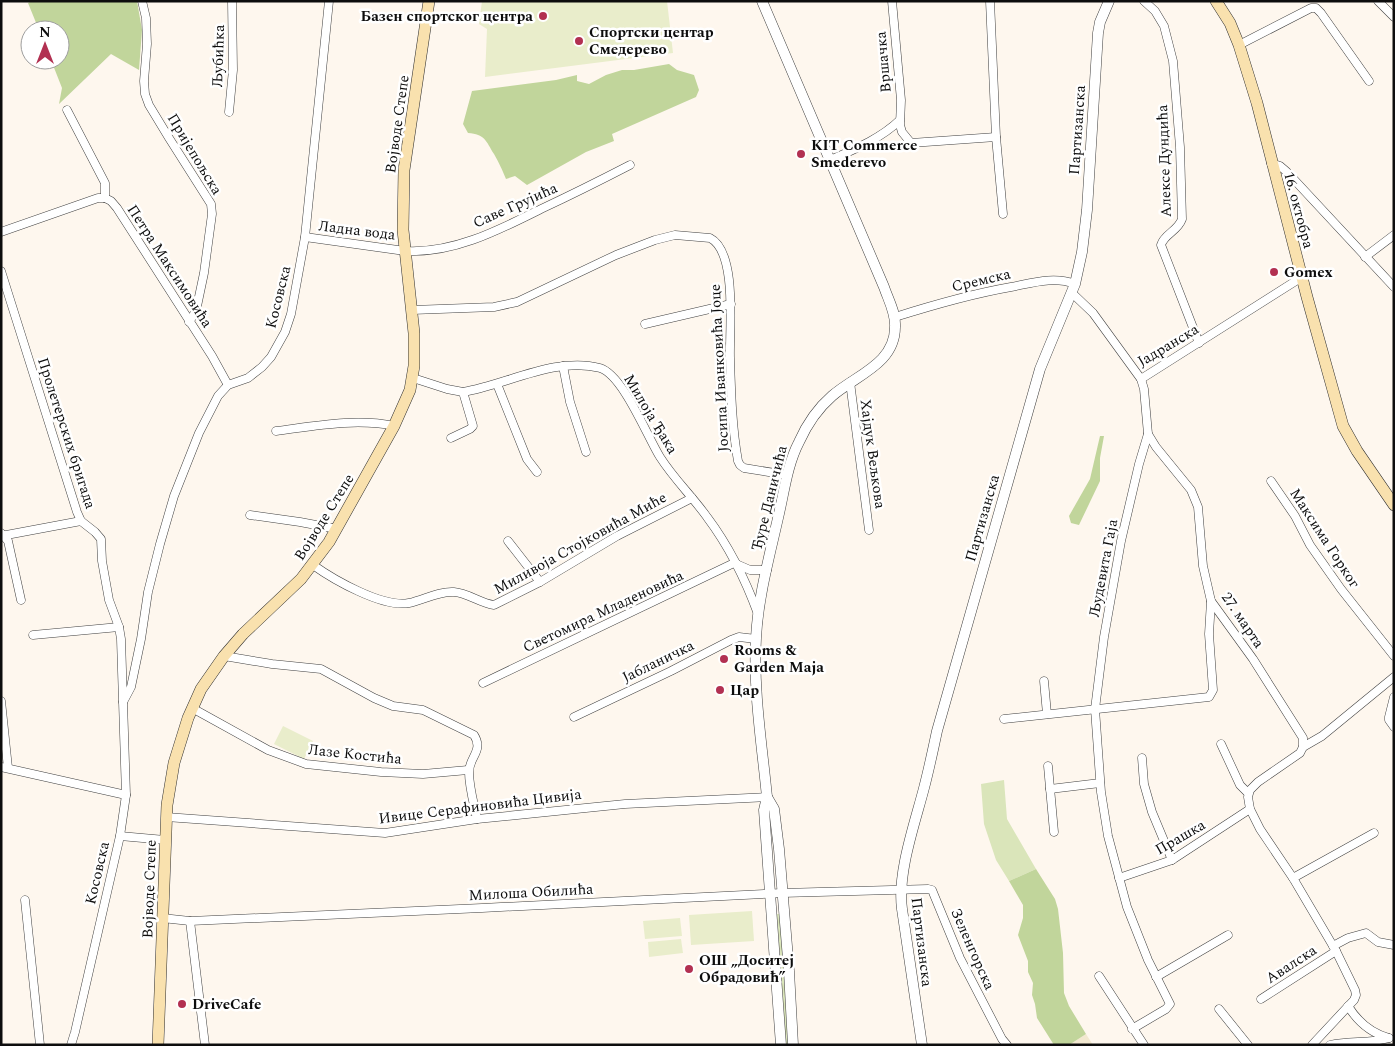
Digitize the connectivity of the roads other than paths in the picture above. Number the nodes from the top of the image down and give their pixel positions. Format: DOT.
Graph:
graph roads {
  1 [pos="142,1"];
  2 [pos="232,1"];
  3 [pos="329,1"];
  4 [pos="429,1"];
  5 [pos="762,1"];
  6 [pos="892,1"];
  7 [pos="990,1"];
  8 [pos="1109,1"];
  9 [pos="1144,1"];
  10 [pos="1216,1"];
  11 [pos="1378,1"];
  12 [pos="1394,17"];
  13 [pos="1239,45"];
  14 [pos="1369,81"];
  15 [pos="67,110"];
  16 [pos="229,112"];
  17 [pos="900,120"];
  18 [pos="996,137"];
  19 [pos="830,160"];
  20 [pos="1271,163"];
  21 [pos="630,165"];
  22 [pos="104,198"];
  23 [pos="1003,214"];
  24 [pos="1,232"];
  25 [pos="1394,235"];
  26 [pos="305,237"];
  27 [pos="405,251"];
  28 [pos="1365,257"];
  29 [pos="1,271"];
  30 [pos="1302,277"];
  31 [pos="1394,287"];
  32 [pos="1074,289"];
  33 [pos="731,304"];
  34 [pos="412,310"];
  35 [pos="895,317"];
  36 [pos="189,322"];
  37 [pos="645,324"];
  38 [pos="1199,343"];
  39 [pos="563,366"];
  40 [pos="413,378"];
  41 [pos="1141,380"];
  42 [pos="850,382"];
  43 [pos="496,384"];
  44 [pos="228,385"];
  45 [pos="463,392"];
  46 [pos="394,426"];
  47 [pos="276,431"];
  48 [pos="1148,434"];
  49 [pos="451,438"];
  50 [pos="586,452"];
  51 [pos="537,472"];
  52 [pos="787,475"];
  53 [pos="1271,481"];
  54 [pos="692,498"];
  55 [pos="1394,505"];
  56 [pos="250,515"];
  57 [pos="81,521"];
  58 [pos="337,529"];
  59 [pos="869,530"];
  60 [pos="2,535"];
  61 [pos="508,541"];
  62 [pos="734,563"];
  63 [pos="313,565"];
  64 [pos="767,570"];
  65 [pos="540,582"];
  66 [pos="21,600"];
  67 [pos="1211,601"];
  68 [pos="758,615"];
  69 [pos="118,627"];
  70 [pos="33,635"];
  71 [pos="756,638"];
  72 [pos="224,656"];
  73 [pos="1394,656"];
  74 [pos="1393,679"];
  75 [pos="1044,681"];
  76 [pos="483,683"];
  77 [pos="1394,697"];
  78 [pos="1,701"];
  79 [pos="122,703"];
  80 [pos="192,708"];
  81 [pos="1095,709"];
  82 [pos="1047,714"];
  83 [pos="574,717"];
  84 [pos="1004,719"];
  85 [pos="1394,727"];
  86 [pos="1222,744"];
  87 [pos="1303,748"];
  88 [pos="1142,758"];
  89 [pos="1048,766"];
  90 [pos="5,768"];
  91 [pos="468,770"];
  92 [pos="1100,783"];
  93 [pos="1050,790"];
  94 [pos="1248,793"];
  95 [pos="126,795"];
  96 [pos="767,797"];
  97 [pos="1250,809"];
  98 [pos="166,817"];
  99 [pos="477,819"];
  100 [pos="1054,832"];
  101 [pos="1374,832"];
  102 [pos="120,836"];
  103 [pos="165,840"];
  104 [pos="1172,860"];
  105 [pos="1119,878"];
  106 [pos="1293,878"];
  107 [pos="901,889"];
  108 [pos="782,893"];
  109 [pos="771,894"];
  110 [pos="25,900"];
  111 [pos="162,918"];
  112 [pos="190,921"];
  113 [pos="1228,935"];
  114 [pos="1394,945"];
  115 [pos="1335,949"];
  116 [pos="1099,976"];
  117 [pos="1156,977"];
  118 [pos="1261,1000"];
  119 [pos="1348,1006"];
  120 [pos="1219,1009"];
  121 [pos="1132,1029"];
  122 [pos="1391,1039"];
  123 [pos="1352,1043"];
  124 [pos="40,1045"];
  125 [pos="71,1045"];
  126 [pos="158,1045"];
  127 [pos="205,1045"];
  128 [pos="781,1045"];
  129 [pos="793,1045"];
  130 [pos="922,1045"];
  131 [pos="1007,1045"];
  132 [pos="1144,1045"];
  133 [pos="1248,1045"];
  134 [pos="1312,1045"];
  135 [pos="1330,1045"];
  1 -- 36 [label="street, Пријепољска"];
  2 -- 16 [label="street, Љубићка"];
  3 -- 26 [label="street, Косовска"];
  4 -- 27 [label="main road, Војводе Степе"];
  5 -- 19 [label="street, Ђуре Даничића"];
  6 -- 17 [label="street, Вршачка"];
  7 -- 18 [label="street"];
  8 -- 32 [label="street, Партизанска"];
  9 -- 38 [label="street, Алексе Дундића"];
  10 -- 13 [label="main road, 16. октобра"];
  11 -- 12 [label="street"];
  13 -- 14 [label="street"];
  13 -- 20 [label="main road, 16. октобра"];
  15 -- 22 [label="street"];
  17 -- 18 [label="street, Вршачка"];
  17 -- 19 [label="street"];
  18 -- 23 [label="street"];
  19 -- 35 [label="street, Ђуре Даничића"];
  20 -- 28 [label="street"];
  20 -- 30 [label="main road, 16. октобра"];
  21 -- 27 [label="street, Саве Грујића"];
  22 -- 24 [label="street"];
  22 -- 36 [label="street, Петра Максимовића"];
  25 -- 28 [label="street"];
  26 -- 27 [label="street, Ладна вода"];
  26 -- 44 [label="street, Косовска"];
  27 -- 34 [label="main road, Војводе Степе"];
  28 -- 31 [label="street"];
  29 -- 57 [label="street, Пролетерских бригада"];
  30 -- 38 [label="street, Јадранска"];
  30 -- 55 [label="main road, 16. октобра"];
  32 -- 35 [label="street, Сремска"];
  32 -- 41 [label="street, Јадранска"];
  32 -- 107 [label="street, Партизанска"];
  33 -- 34 [label="street, Јосипа Иванковића Јоце"];
  33 -- 37 [label="street"];
  33 -- 52 [label="street, Јосипа Иванковића Јоце"];
  34 -- 40 [label="main road, Војводе Степе"];
  35 -- 42 [label="street, Ђуре Даничића"];
  36 -- 44 [label="street, Петра Максимовића"];
  38 -- 41 [label="street, Јадранска"];
  39 -- 43 [label="street, Милоја Ђака"];
  39 -- 50 [label="street"];
  39 -- 54 [label="street, Милоја Ђака"];
  40 -- 45 [label="street, Милоја Ђака"];
  40 -- 46 [label="main road, Војводе Степе"];
  41 -- 48 [label="street"];
  42 -- 52 [label="street, Ђуре Даничића"];
  42 -- 59 [label="street, Хајдук Вељкова"];
  43 -- 45 [label="street, Милоја Ђака"];
  43 -- 51 [label="street"];
  44 -- 79 [label="street, Косовска"];
  45 -- 49 [label="street"];
  46 -- 47 [label="street"];
  46 -- 58 [label="main road, Војводе Степе"];
  48 -- 67 [label="street, 27. марта"];
  48 -- 81 [label="street, Људевита Гаја"];
  52 -- 64 [label="street, Ђуре Даничића"];
  53 -- 73 [label="street, Максима Горког"];
  54 -- 62 [label="street, Милоја Ђака"];
  54 -- 65 [label="street, Миливоја Стојковића Миће"];
  56 -- 58 [label="street"];
  57 -- 60 [label="street"];
  57 -- 69 [label="street, Пролетерских бригада"];
  58 -- 63 [label="main road, Војводе Степе"];
  60 -- 66 [label="street"];
  61 -- 65 [label="street"];
  62 -- 64 [label="street"];
  62 -- 68 [label="street, Милоја Ђака"];
  62 -- 76 [label="street, Светомира Младеновића"];
  63 -- 65 [label="street, Миливоја Стојковића Миће"];
  63 -- 72 [label="main road, Војводе Степе"];
  64 -- 68 [label="street, Ђуре Даничића"];
  67 -- 81 [label="street"];
  67 -- 87 [label="street, 27. марта"];
  68 -- 71 [label="street, Ђуре Даничића"];
  69 -- 70 [label="street"];
  69 -- 79 [label="street, Косовска"];
  71 -- 83 [label="street, Јабланичка"];
  71 -- 96 [label="street, Ђуре Даничића"];
  72 -- 80 [label="main road, Војводе Степе"];
  72 -- 91 [label="street"];
  74 -- 87 [label="street"];
  75 -- 82 [label="street"];
  77 -- 85 [label="street"];
  78 -- 90 [label="street"];
  79 -- 95 [label="street, Косовска"];
  80 -- 91 [label="street, Лазе Костића"];
  80 -- 98 [label="main road, Војводе Степе"];
  81 -- 82 [label="street"];
  81 -- 92 [label="street, Људевита Гаја"];
  82 -- 84 [label="street"];
  86 -- 94 [label="street"];
  87 -- 94 [label="street"];
  88 -- 104 [label="street"];
  89 -- 93 [label="street"];
  90 -- 95 [label="street"];
  91 -- 99 [label="street"];
  92 -- 93 [label="street"];
  92 -- 105 [label="street, Људевита Гаја"];
  93 -- 100 [label="street"];
  94 -- 97 [label="street"];
  95 -- 102 [label="street, Косовска"];
  96 -- 99 [label="street, Ивице Серафиновића Цивија"];
  96 -- 108 [label="street, Ђуре Даничића"];
  96 -- 109 [label="street, Ђуре Даничића"];
  97 -- 104 [label="street, Прашка"];
  97 -- 106 [label="street"];
  98 -- 99 [label="street, Ивице Серафиновића Цивија"];
  98 -- 103 [label="main road, Војводе Степе"];
  101 -- 106 [label="street"];
  102 -- 103 [label="street"];
  102 -- 125 [label="street, Косовска"];
  103 -- 111 [label="main road, Војводе Степе"];
  104 -- 105 [label="street, Прашка"];
  105 -- 117 [label="street, Људевита Гаја"];
  106 -- 115 [label="street"];
  107 -- 108 [label="street, Милоша Обилића"];
  107 -- 130 [label="street, Партизанска"];
  107 -- 131 [label="street, Зеленгорска"];
  108 -- 109 [label="street, Милоша Обилића"];
  108 -- 129 [label="street, Ђуре Даничића"];
  109 -- 112 [label="street, Милоша Обилића"];
  109 -- 128 [label="street, Ђуре Даничића"];
  110 -- 124 [label="street"];
  111 -- 112 [label="street, Милоша Обилића"];
  111 -- 126 [label="main road, Војводе Степе"];
  112 -- 127 [label="street"];
  113 -- 117 [label="street"];
  114 -- 115 [label="street, Авалска"];
  115 -- 118 [label="street, Авалска"];
  115 -- 119 [label="street"];
  116 -- 121 [label="street"];
  117 -- 121 [label="street, Људевита Гаја"];
  119 -- 122 [label="street"];
  119 -- 134 [label="street"];
  120 -- 133 [label="street"];
  121 -- 132 [label="street"];
  122 -- 123 [label="street"];
  123 -- 135 [label="street"];
}
